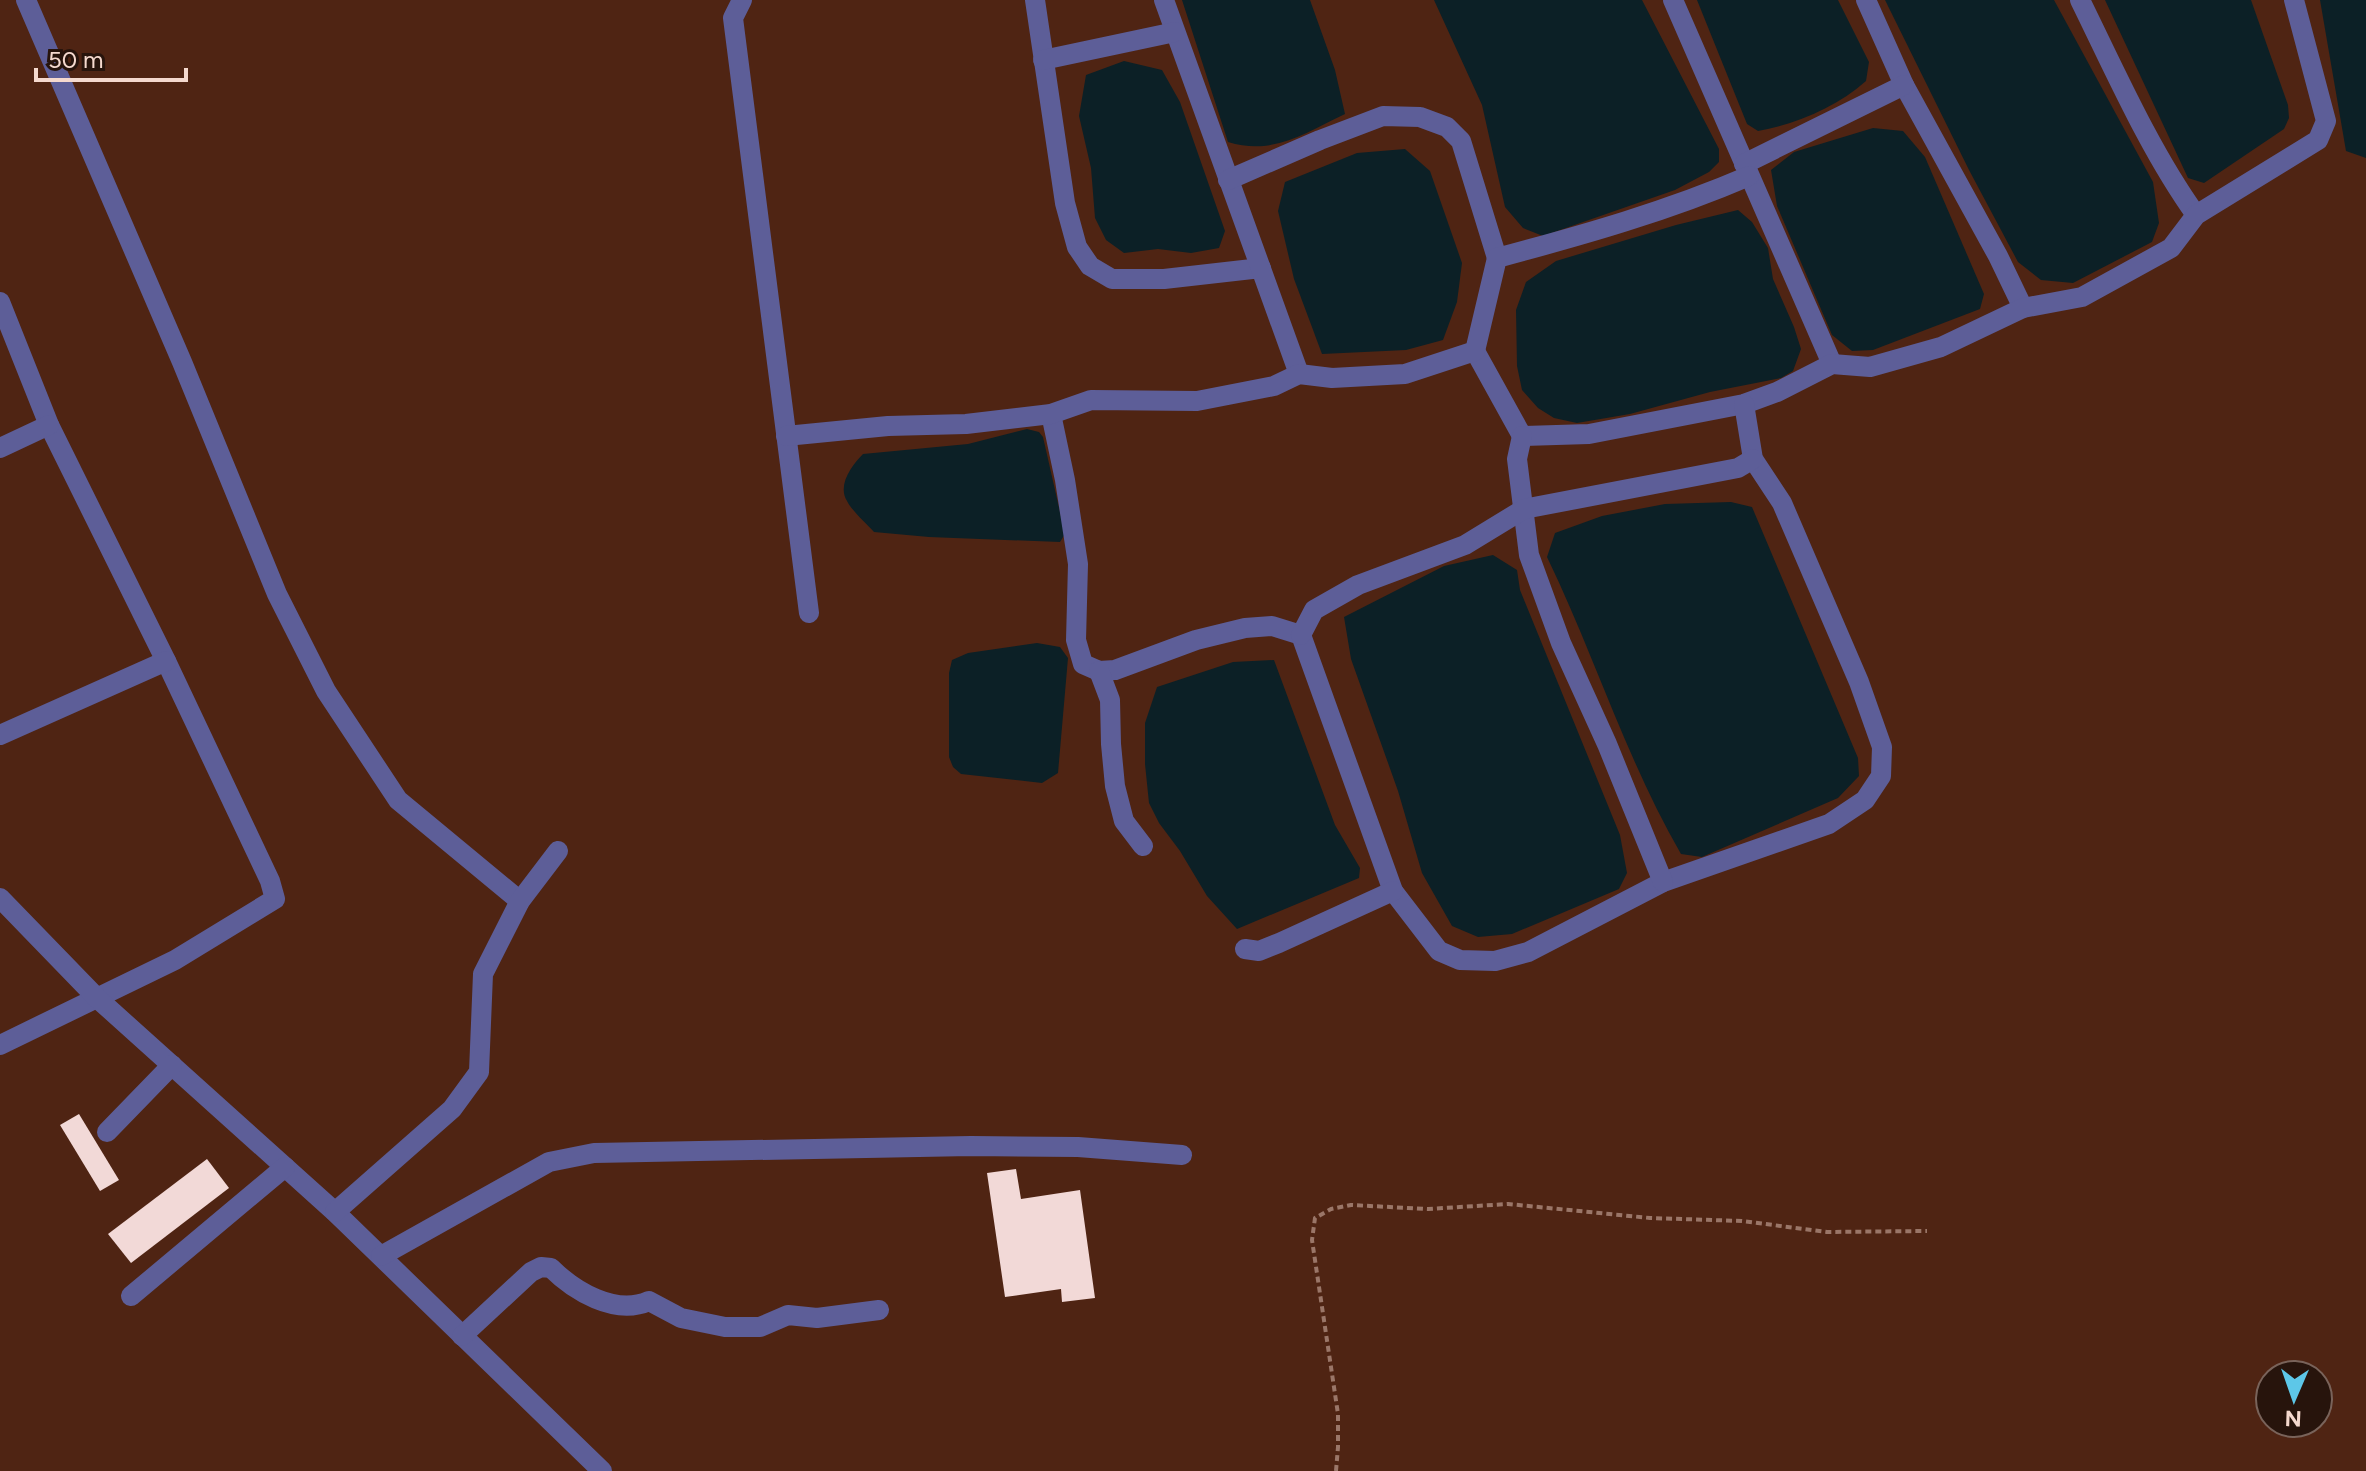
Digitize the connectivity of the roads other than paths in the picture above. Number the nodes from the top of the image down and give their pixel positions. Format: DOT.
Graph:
graph roads {
  1 [pos="26,0"];
  2 [pos="742,0"];
  3 [pos="1035,0"];
  4 [pos="1164,0"];
  5 [pos="1673,0"];
  6 [pos="1866,0"];
  7 [pos="2080,0"];
  8 [pos="2294,0"];
  9 [pos="1175,32"];
  10 [pos="1043,60"];
  11 [pos="1904,85"];
  12 [pos="1747,170"];
  13 [pos="1228,180"];
  14 [pos="2196,215"];
  15 [pos="1497,258"];
  16 [pos="1261,268"];
  17 [pos="0,302"];
  18 [pos="2023,308"];
  19 [pos="1475,351"];
  20 [pos="1832,364"];
  21 [pos="1299,374"];
  22 [pos="1744,404"];
  23 [pos="1051,414"];
  24 [pos="49,425"];
  25 [pos="786,436"];
  26 [pos="1522,436"];
  27 [pos="0,448"];
  28 [pos="1753,459"];
  29 [pos="1524,509"];
  30 [pos="809,613"];
  31 [pos="1301,635"];
  32 [pos="166,661"];
  33 [pos="1099,671"];
  34 [pos="0,735"];
  35 [pos="1143,846"];
  36 [pos="558,851"];
  37 [pos="1663,882"];
  38 [pos="1393,891"];
  39 [pos="0,898"];
  40 [pos="520,901"];
  41 [pos="1245,949"];
  42 [pos="97,998"];
  43 [pos="0,1045"];
  44 [pos="172,1065"];
  45 [pos="107,1132"];
  46 [pos="1182,1155"];
  47 [pos="285,1167"];
  48 [pos="335,1212"];
  49 [pos="381,1256"];
  50 [pos="131,1296"];
  51 [pos="879,1310"];
  52 [pos="462,1336"];
  53 [pos="602,1471"];
  1 -- 40 [label="street"];
  2 -- 25 [label="street"];
  3 -- 10 [label="street"];
  4 -- 9 [label="street"];
  5 -- 12 [label="street"];
  6 -- 11 [label="street"];
  7 -- 14 [label="street"];
  8 -- 14 [label="street"];
  9 -- 10 [label="street"];
  9 -- 13 [label="street"];
  10 -- 16 [label="street"];
  11 -- 12 [label="street"];
  11 -- 18 [label="street"];
  12 -- 15 [label="street"];
  12 -- 20 [label="street"];
  13 -- 15 [label="street"];
  13 -- 16 [label="street"];
  14 -- 18 [label="street"];
  15 -- 19 [label="street"];
  16 -- 21 [label="street"];
  17 -- 24 [label="street"];
  18 -- 20 [label="street"];
  19 -- 21 [label="street"];
  19 -- 26 [label="street"];
  20 -- 22 [label="street"];
  21 -- 23 [label="street"];
  22 -- 26 [label="street"];
  22 -- 28 [label="street"];
  23 -- 25 [label="street"];
  23 -- 33 [label="street"];
  24 -- 27 [label="street"];
  24 -- 32 [label="street"];
  25 -- 30 [label="street"];
  26 -- 29 [label="street"];
  28 -- 29 [label="street"];
  28 -- 37 [label="street"];
  29 -- 31 [label="street"];
  29 -- 37 [label="street"];
  31 -- 33 [label="street"];
  31 -- 38 [label="street"];
  32 -- 34 [label="street"];
  32 -- 42 [label="street"];
  33 -- 35 [label="street"];
  36 -- 40 [label="street"];
  37 -- 38 [label="street"];
  38 -- 41 [label="street"];
  39 -- 42 [label="street"];
  40 -- 48 [label="street"];
  42 -- 43 [label="street"];
  42 -- 44 [label="street"];
  44 -- 45 [label="street"];
  44 -- 47 [label="street"];
  46 -- 49 [label="street"];
  47 -- 48 [label="street"];
  47 -- 50 [label="street"];
  48 -- 49 [label="street"];
  49 -- 52 [label="street"];
  51 -- 52 [label="street"];
  52 -- 53 [label="street"];
}
